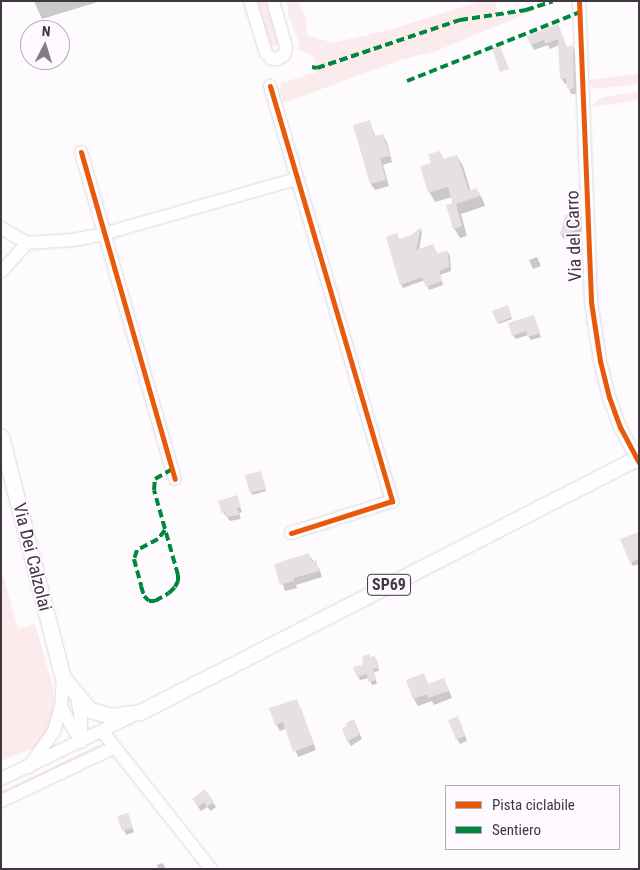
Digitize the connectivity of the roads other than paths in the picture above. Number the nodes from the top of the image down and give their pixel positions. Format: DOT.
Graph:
graph roads {
  1 [pos="250,1"];
  2 [pos="273,1"];
  3 [pos="579,1"];
  4 [pos="270,86"];
  5 [pos="81,152"];
  6 [pos="296,179"];
  7 [pos="1,228"];
  8 [pos="103,234"];
  9 [pos="27,243"];
  10 [pos="1,272"];
  11 [pos="1,437"];
  12 [pos="638,459"];
  13 [pos="175,479"];
  14 [pos="291,533"];
  15 [pos="63,678"];
  16 [pos="77,698"];
  17 [pos="61,707"];
  18 [pos="140,712"];
  19 [pos="102,731"];
  20 [pos="81,742"];
  21 [pos="113,748"];
  22 [pos="28,767"];
  23 [pos="1,779"];
  24 [pos="1,801"];
  25 [pos="211,869"];
  1 -- 2 [label="street"];
  3 -- 12 [label="street, Via del Carro"];
  4 -- 6 [label="street"];
  5 -- 8 [label="street"];
  6 -- 8 [label="street"];
  6 -- 14 [label="street"];
  7 -- 9 [label="street"];
  8 -- 9 [label="street"];
  8 -- 13 [label="street"];
  9 -- 10 [label="street"];
  11 -- 15 [label="main road, Via Dei Calzolai"];
  12 -- 18 [label="main road, SP69"];
  15 -- 16 [label="main road"];
  15 -- 17 [label="street"];
  16 -- 18 [label="main road"];
  16 -- 20 [label="street"];
  17 -- 20 [label="street"];
  17 -- 22 [label="street"];
  18 -- 19 [label="street, SP69"];
  19 -- 20 [label="street, SP69"];
  19 -- 21 [label="street"];
  20 -- 22 [label="street"];
  21 -- 24 [label="street"];
  21 -- 25 [label="street"];
  22 -- 23 [label="street"];
}
